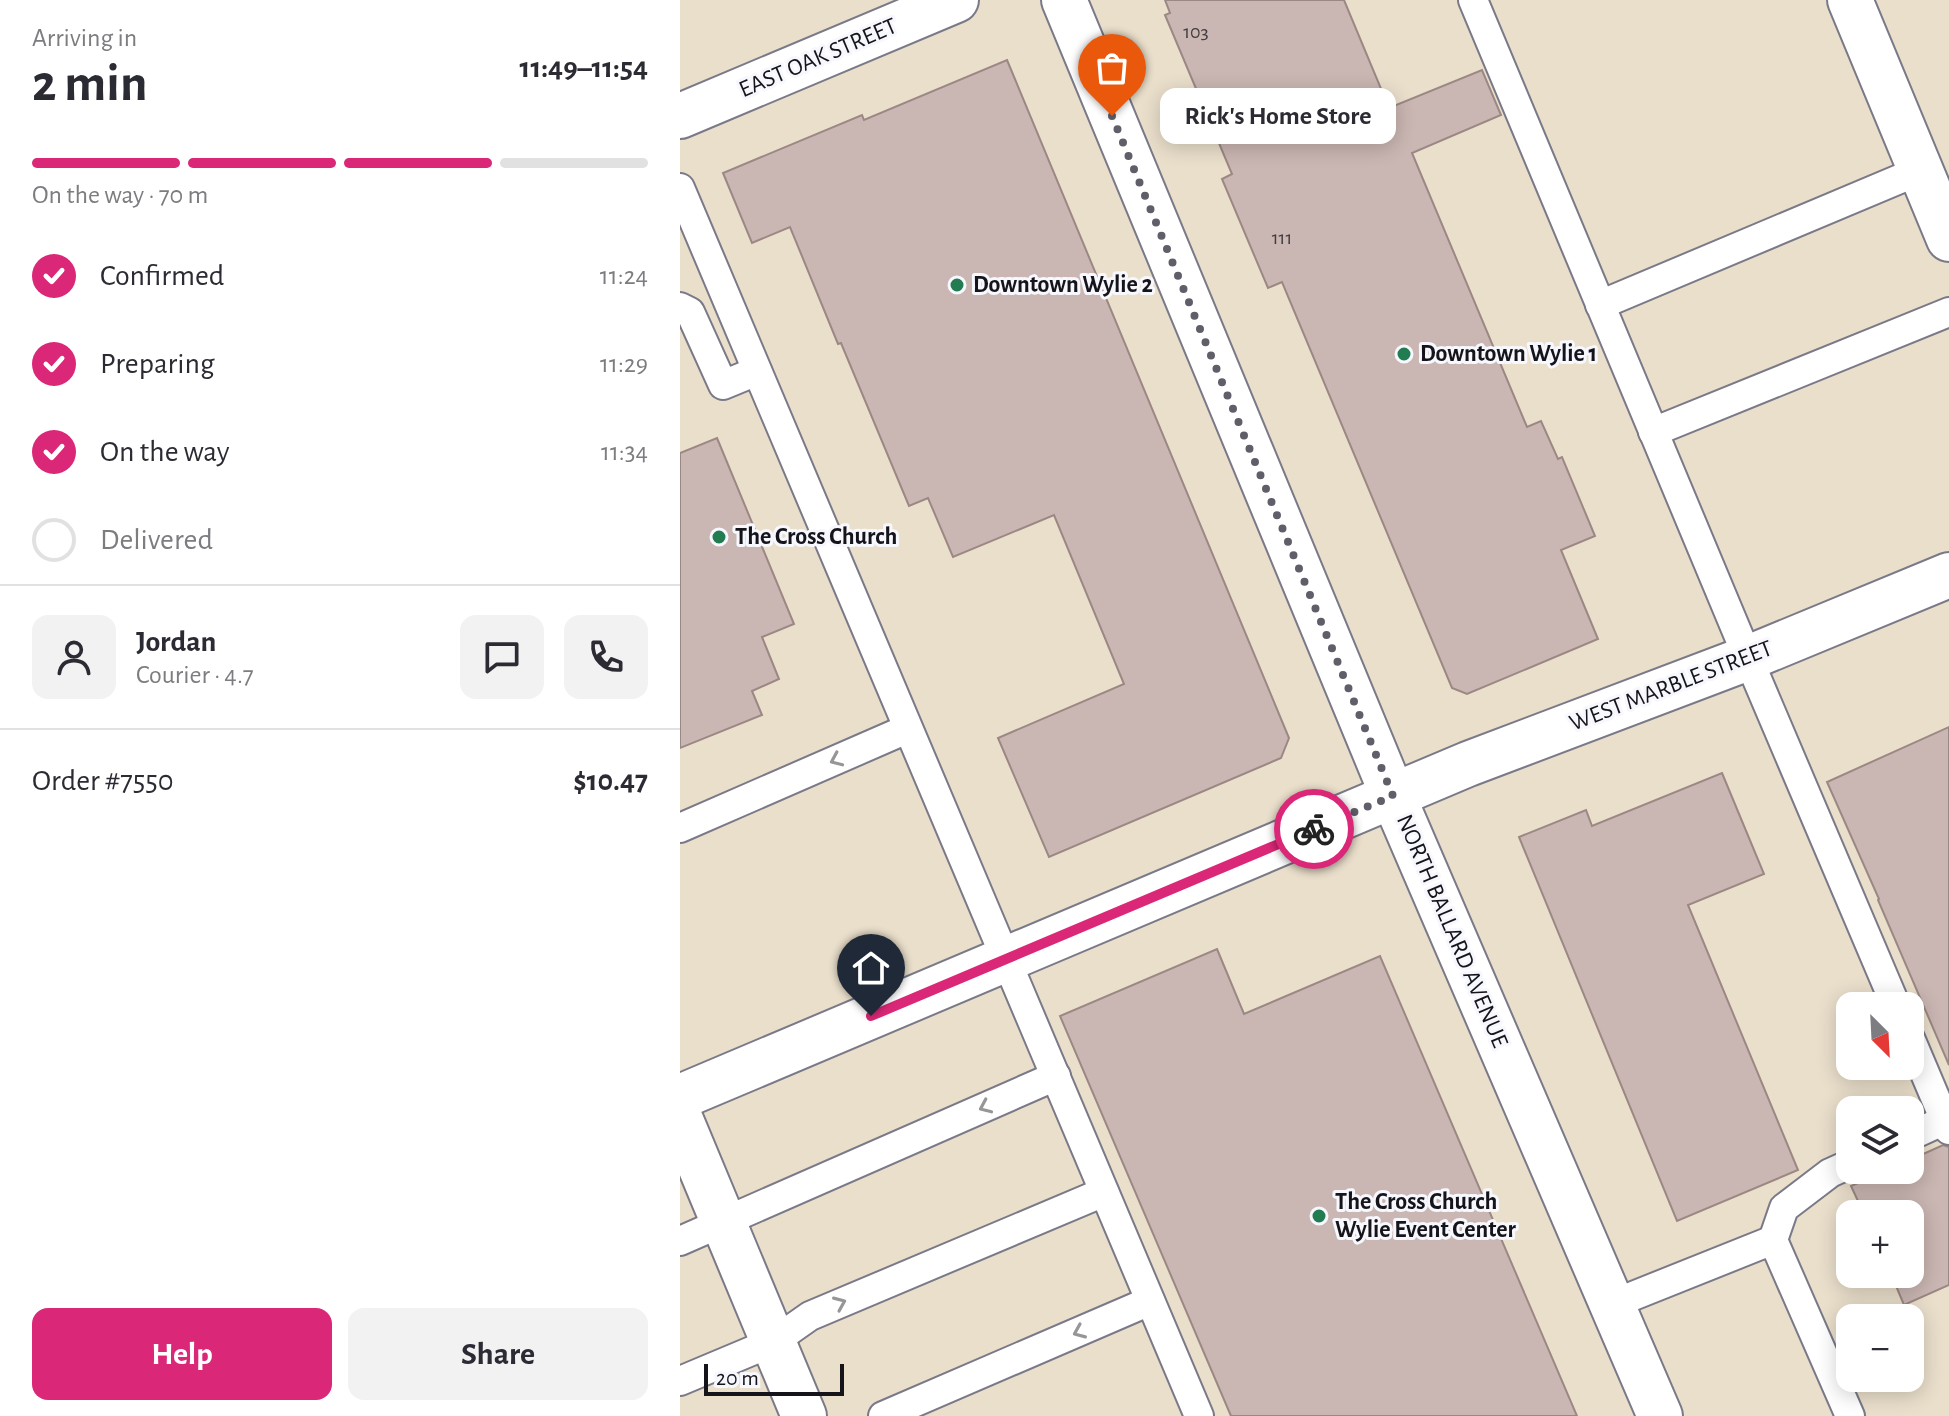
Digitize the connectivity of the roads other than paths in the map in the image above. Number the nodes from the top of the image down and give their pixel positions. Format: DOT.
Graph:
graph roads {
  1 [pos="956,0"];
  2 [pos="1064,0"];
  3 [pos="1473,0"];
  4 [pos="1850,0"];
  5 [pos="680,116"];
  6 [pos="1921,170"];
  7 [pos="680,188"];
  8 [pos="1949,239"];
  9 [pos="1600,305"];
  10 [pos="680,307"];
  11 [pos="1949,312"];
  12 [pos="757,371"];
  13 [pos="1653,432"];
  14 [pos="1949,575"];
  15 [pos="1748,658"];
  16 [pos="907,729"];
  17 [pos="1393,796"];
  18 [pos="680,828"];
  19 [pos="1007,959"];
  20 [pos="1890,992"];
  21 [pos="1924,1071"];
  22 [pos="1056,1076"];
  23 [pos="680,1097"];
  24 [pos="680,1118"];
  25 [pos="1947,1125"];
  26 [pos="1924,1132"];
  27 [pos="1836,1170"];
  28 [pos="1104,1192"];
  29 [pos="723,1222"];
  30 [pos="1773,1240"];
  31 [pos="680,1241"];
  32 [pos="1150,1301"];
  33 [pos="1613,1304"];
  34 [pos="773,1342"];
  35 [pos="680,1381"];
  36 [pos="804,1416"];
  37 [pos="883,1416"];
  38 [pos="1199,1416"];
  39 [pos="1660,1416"];
  40 [pos="1850,1416"];
  1 -- 5 [label="street, EAST OAK STREET"];
  2 -- 17 [label="street, NORTH BALLARD AVENUE"];
  3 -- 9 [label="lane"];
  4 -- 6 [label="street"];
  6 -- 8 [label="street"];
  6 -- 9 [label="lane"];
  7 -- 12 [label="lane"];
  9 -- 13 [label="lane"];
  10 -- 12 [label="lane"];
  11 -- 13 [label="lane"];
  12 -- 16 [label="lane"];
  13 -- 15 [label="lane"];
  14 -- 15 [label="street, WEST MARBLE STREET"];
  15 -- 17 [label="street, WEST MARBLE STREET"];
  15 -- 20 [label="lane"];
  16 -- 18 [label="lane, one-way"];
  16 -- 19 [label="lane"];
  17 -- 19 [label="street, WEST MARBLE STREET"];
  17 -- 33 [label="street, NORTH BALLARD AVENUE"];
  19 -- 22 [label="lane"];
  19 -- 23 [label="street, WEST MARBLE STREET"];
  21 -- 25 [label="lane"];
  22 -- 28 [label="lane"];
  22 -- 29 [label="lane, one-way"];
  24 -- 29 [label="street"];
  25 -- 26 [label="lane"];
  27 -- 30 [label="lane"];
  28 -- 32 [label="lane"];
  34 -- 28 [label="lane, one-way"];
  29 -- 31 [label="lane"];
  29 -- 34 [label="street"];
  30 -- 33 [label="lane"];
  30 -- 40 [label="lane"];
  32 -- 37 [label="lane, one-way"];
  32 -- 38 [label="lane"];
  33 -- 39 [label="street, NORTH BALLARD AVENUE"];
  34 -- 35 [label="lane"];
  34 -- 36 [label="street"];
}
